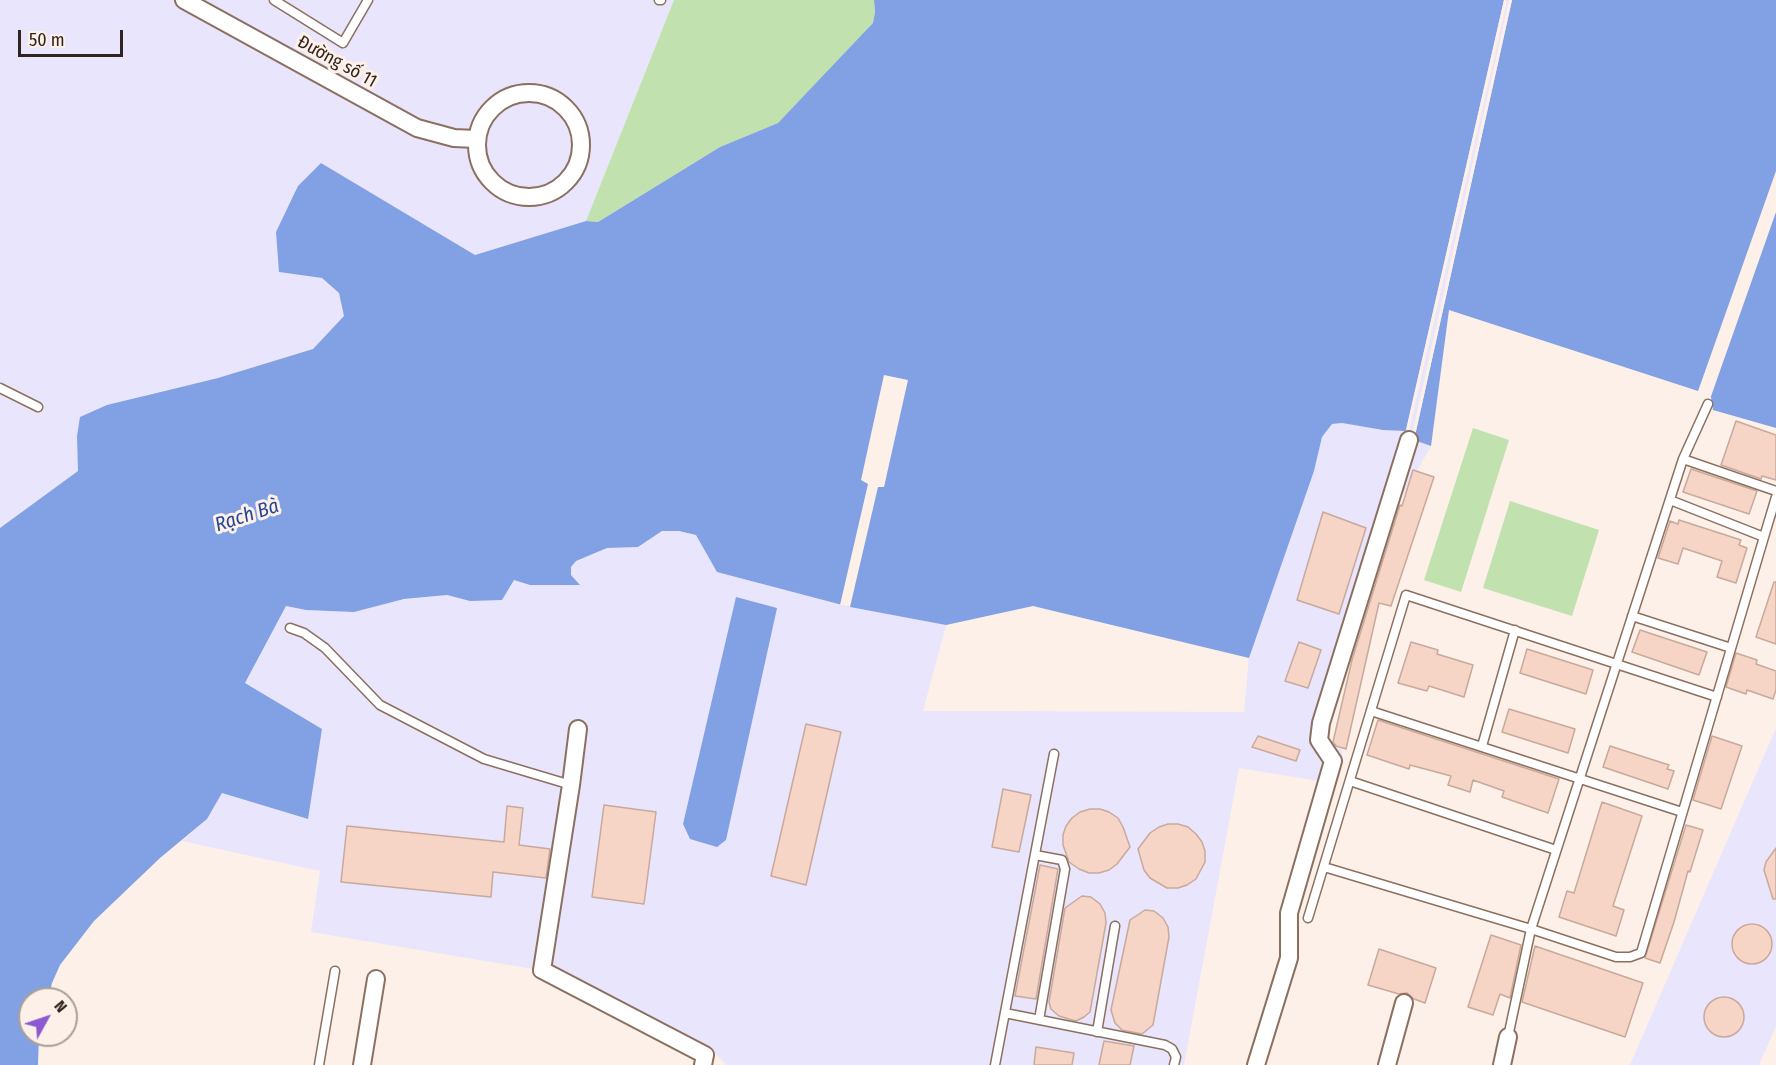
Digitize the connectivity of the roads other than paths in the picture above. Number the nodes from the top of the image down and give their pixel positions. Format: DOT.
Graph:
graph roads {
  1 [pos="184,0"];
  2 [pos="274,0"];
  3 [pos="368,0"];
  4 [pos="476,139"];
  5 [pos="0,388"];
  6 [pos="1708,404"];
  7 [pos="38,407"];
  8 [pos="1409,440"];
  9 [pos="1683,459"];
  10 [pos="1776,491"];
  11 [pos="1776,497"];
  12 [pos="1670,500"];
  13 [pos="1764,537"];
  14 [pos="1632,616"];
  15 [pos="290,628"];
  16 [pos="1515,630"];
  17 [pos="1731,648"];
  18 [pos="1617,664"];
  19 [pos="1717,697"];
  20 [pos="1371,711"];
  21 [pos="578,729"];
  22 [pos="1482,746"];
  23 [pos="1054,754"];
  24 [pos="1580,777"];
  25 [pos="1350,781"];
  26 [pos="571,785"];
  27 [pos="1682,812"];
  28 [pos="1556,850"];
  29 [pos="1035,855"];
  30 [pos="1324,867"];
  31 [pos="1308,918"];
  32 [pos="1115,926"];
  33 [pos="1531,929"];
  34 [pos="335,971"];
  35 [pos="376,979"];
  36 [pos="1404,1003"];
  37 [pos="1005,1013"];
  38 [pos="1039,1020"];
  39 [pos="1098,1032"];
  40 [pos="1508,1037"];
  41 [pos="319,1065"];
  42 [pos="362,1065"];
  43 [pos="703,1065"];
  44 [pos="995,1065"];
  45 [pos="1174,1065"];
  46 [pos="1256,1065"];
  47 [pos="1387,1065"];
  48 [pos="1502,1065"];
  1 -- 4 [label="street, Đường số 11"];
  2 -- 3 [label="lane"];
  4 -- 4 [label="street"];
  5 -- 7 [label="lane"];
  6 -- 9 [label="lane"];
  8 -- 46 [label="street"];
  9 -- 10 [label="lane"];
  9 -- 12 [label="lane"];
  11 -- 13 [label="lane"];
  12 -- 13 [label="lane"];
  12 -- 14 [label="lane"];
  13 -- 17 [label="lane"];
  14 -- 17 [label="lane"];
  14 -- 18 [label="lane"];
  15 -- 26 [label="lane"];
  16 -- 18 [label="lane"];
  16 -- 20 [label="lane"];
  16 -- 22 [label="lane"];
  17 -- 19 [label="lane"];
  18 -- 19 [label="lane"];
  18 -- 24 [label="lane"];
  19 -- 27 [label="lane"];
  20 -- 22 [label="lane"];
  20 -- 25 [label="lane"];
  21 -- 26 [label="street"];
  22 -- 24 [label="lane"];
  23 -- 29 [label="lane"];
  24 -- 27 [label="lane"];
  24 -- 28 [label="lane"];
  25 -- 28 [label="lane"];
  25 -- 30 [label="lane"];
  26 -- 43 [label="street"];
  27 -- 33 [label="lane"];
  28 -- 33 [label="lane"];
  29 -- 37 [label="lane"];
  29 -- 38 [label="lane"];
  30 -- 31 [label="lane"];
  30 -- 33 [label="lane"];
  32 -- 39 [label="lane"];
  33 -- 40 [label="lane"];
  34 -- 41 [label="lane"];
  35 -- 42 [label="street"];
  36 -- 47 [label="street"];
  37 -- 38 [label="lane"];
  37 -- 44 [label="lane"];
  38 -- 39 [label="lane"];
  39 -- 45 [label="lane"];
  40 -- 48 [label="street"];
}
